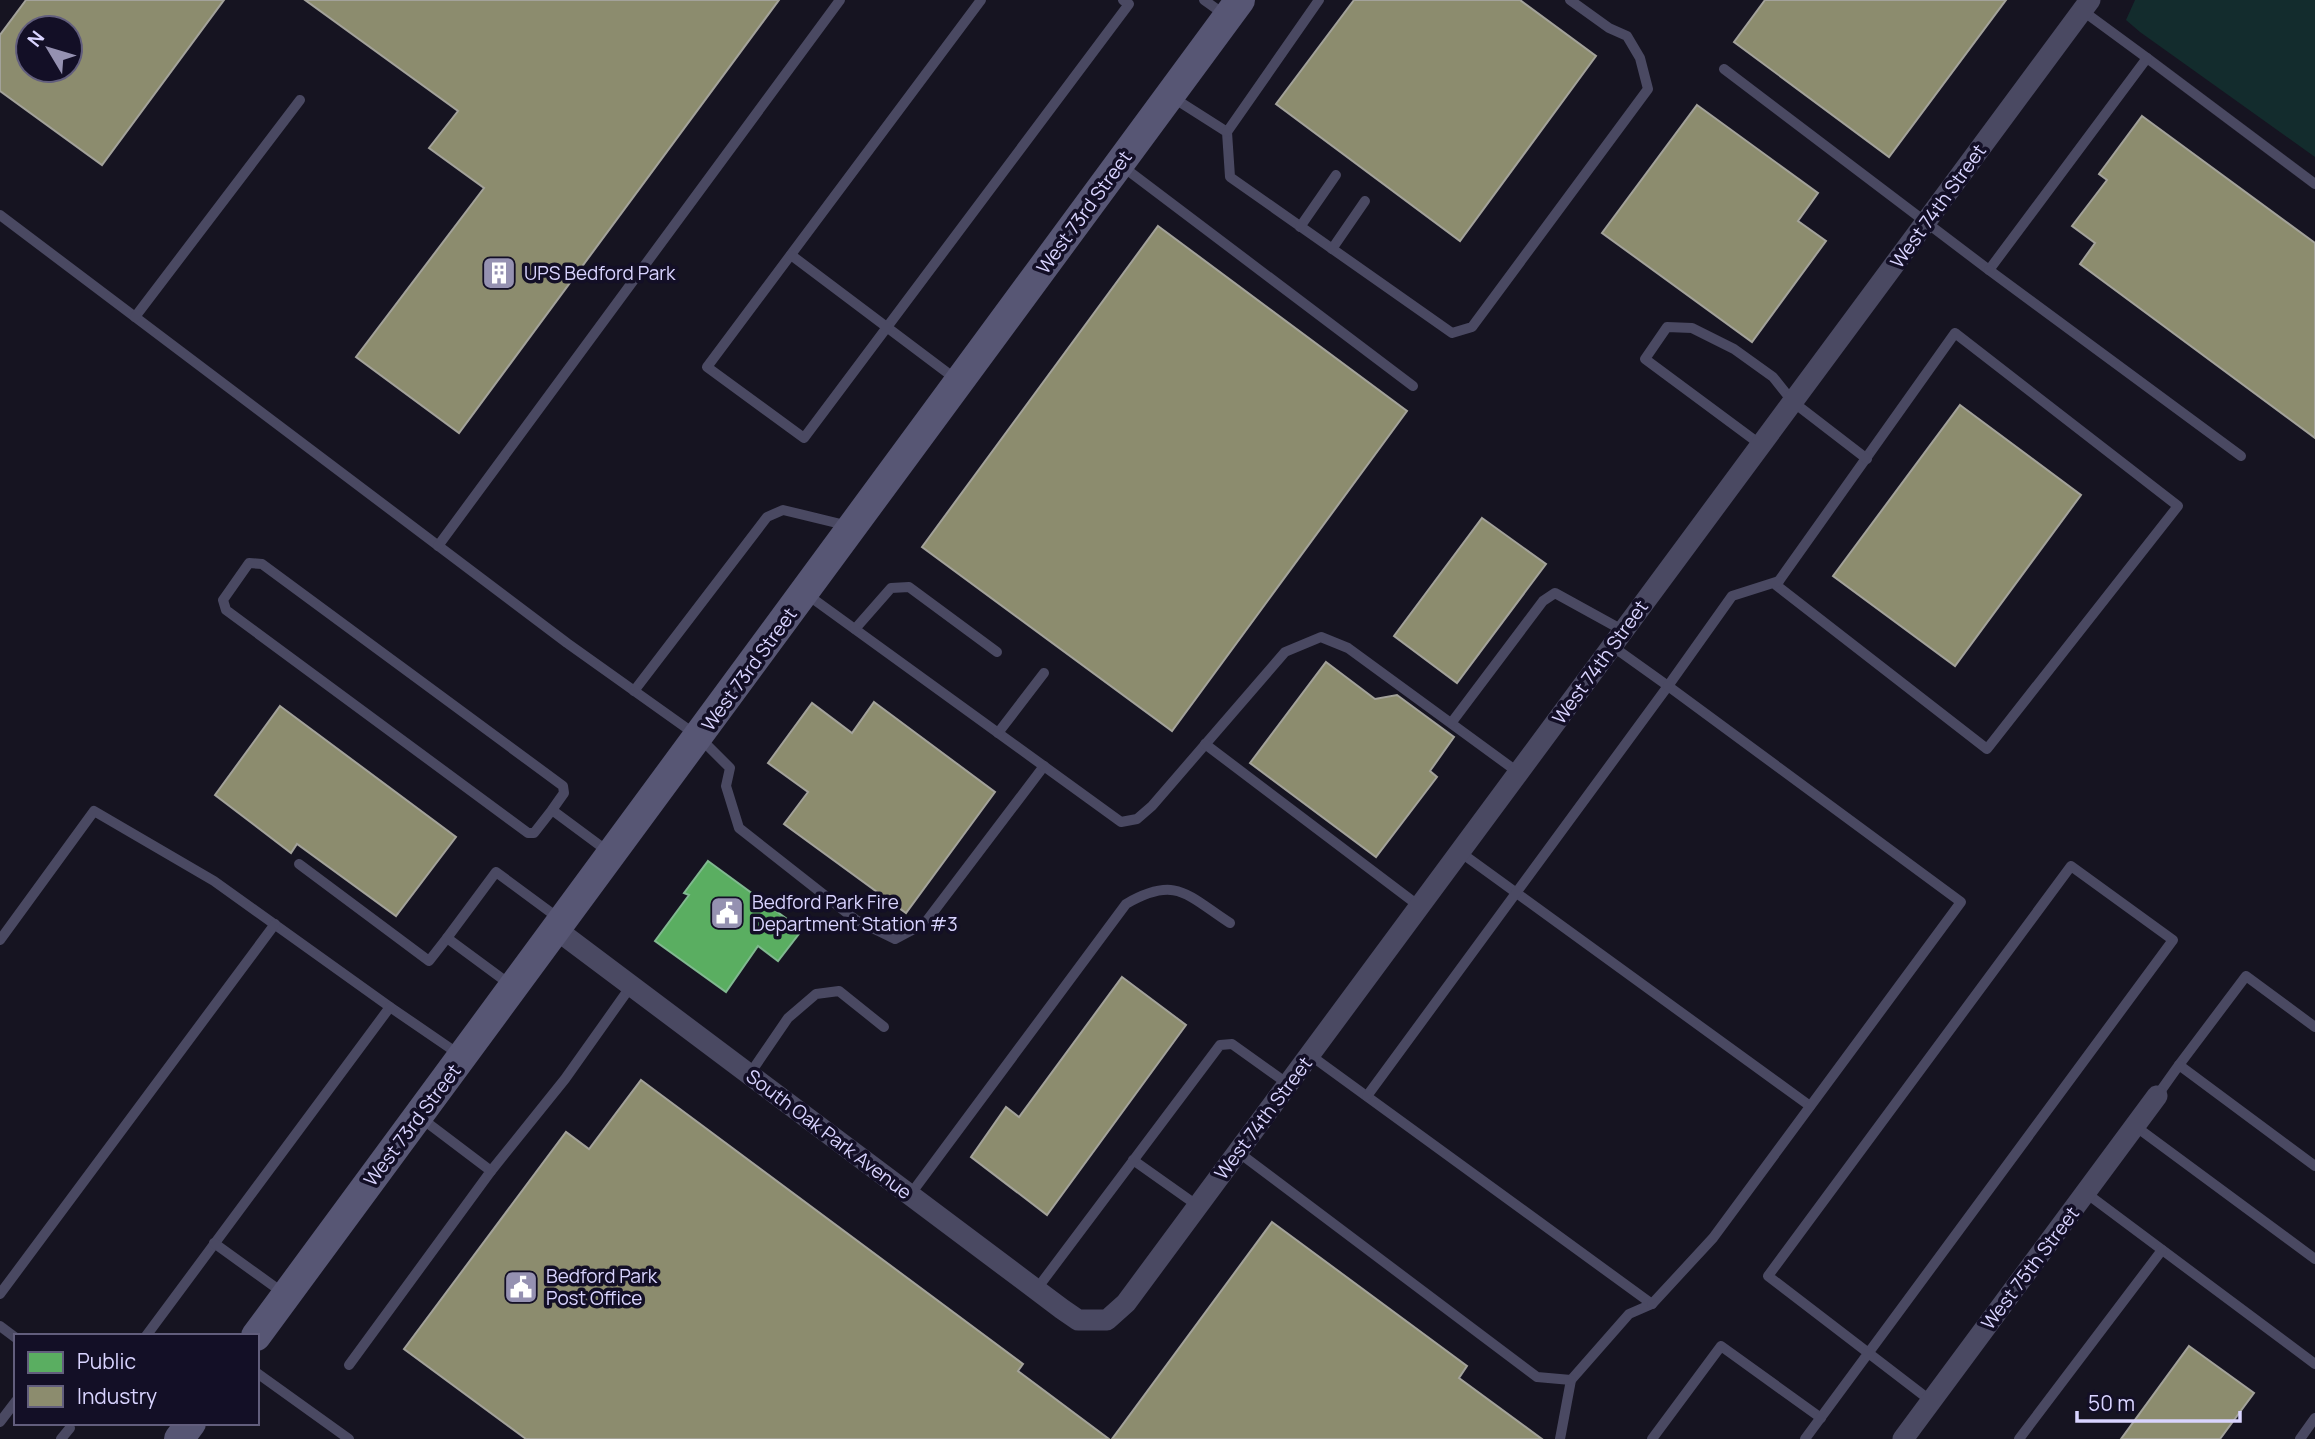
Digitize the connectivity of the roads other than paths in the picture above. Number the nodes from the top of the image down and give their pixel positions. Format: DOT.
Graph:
graph roads {
  1 [pos="839,0"];
  2 [pos="981,0"];
  3 [pos="1123,0"];
  4 [pos="1319,0"];
  5 [pos="1570,0"];
  6 [pos="2086,5"];
  7 [pos="1224,6"];
  8 [pos="2147,58"];
  9 [pos="1724,69"];
  10 [pos="1170,95"];
  11 [pos="300,100"];
  12 [pos="1227,132"];
  13 [pos="1119,164"];
  14 [pos="1336,175"];
  15 [pos="2315,184"];
  16 [pos="1365,201"];
  17 [pos="0,215"];
  18 [pos="1925,224"];
  19 [pos="1300,227"];
  20 [pos="1332,249"];
  21 [pos="791,255"];
  22 [pos="1989,270"];
  23 [pos="135,317"];
  24 [pos="887,328"];
  25 [pos="959,382"];
  26 [pos="1413,386"];
  27 [pos="1793,402"];
  28 [pos="1761,445"];
  29 [pos="2241,456"];
  30 [pos="1867,459"];
  31 [pos="853,527"];
  32 [pos="438,546"];
  33 [pos="1779,581"];
  34 [pos="805,593"];
  35 [pos="855,629"];
  36 [pos="1618,639"];
  37 [pos="997,652"];
  38 [pos="1044,673"];
  39 [pos="1668,686"];
  40 [pos="634,691"];
  41 [pos="1452,722"];
  42 [pos="998,733"];
  43 [pos="699,737"];
  44 [pos="1205,744"];
  45 [pos="1044,766"];
  46 [pos="1519,773"];
  47 [pos="552,810"];
  48 [pos="1460,852"];
  49 [pos="612,855"];
  50 [pos="299,864"];
  51 [pos="1517,892"];
  52 [pos="1419,906"];
  53 [pos="1230,923"];
  54 [pos="275,925"];
  55 [pos="560,926"];
  56 [pos="447,937"];
  57 [pos="0,940"];
  58 [pos="631,986"];
  59 [pos="514,987"];
  60 [pos="390,1007"];
  61 [pos="884,1027"];
  62 [pos="2315,1027"];
  63 [pos="1310,1055"];
  64 [pos="463,1057"];
  65 [pos="2179,1065"];
  66 [pos="749,1075"];
  67 [pos="1287,1084"];
  68 [pos="1367,1096"];
  69 [pos="2157,1096"];
  70 [pos="1810,1106"];
  71 [pos="418,1116"];
  72 [pos="2134,1126"];
  73 [pos="1238,1152"];
  74 [pos="1133,1160"];
  75 [pos="2315,1166"];
  76 [pos="491,1171"];
  77 [pos="910,1195"];
  78 [pos="2092,1198"];
  79 [pos="1198,1206"];
  80 [pos="214,1243"];
  81 [pos="2162,1250"];
  82 [pos="2315,1259"];
  83 [pos="1035,1290"];
  84 [pos="0,1294"];
  85 [pos="286,1295"];
  86 [pos="1651,1304"];
  87 [pos="1107,1320"];
  88 [pos="147,1334"];
  89 [pos="257,1334"];
  90 [pos="1868,1353"];
  91 [pos="2315,1364"];
  92 [pos="349,1365"];
  93 [pos="259,1374"];
  94 [pos="1571,1380"];
  95 [pos="1931,1401"];
  96 [pos="14,1404"];
  97 [pos="1821,1418"];
  98 [pos="2315,1418"];
  99 [pos="0,1422"];
  100 [pos="70,1428"];
  101 [pos="61,1439"];
  102 [pos="349,1439"];
  103 [pos="1560,1439"];
  104 [pos="1652,1439"];
  105 [pos="1805,1439"];
  106 [pos="1903,1439"];
  107 [pos="2019,1439"];
  108 [pos="2300,1439"];
  1 -- 32 [label="lane"];
  2 -- 21 [label="lane"];
  3 -- 24 [label="lane"];
  4 -- 12 [label="lane"];
  5 -- 20 [label="lane"];
  6 -- 8 [label="lane"];
  6 -- 18 [label="street, West 74th Street"];
  7 -- 10 [label="street, West 73rd Street"];
  8 -- 15 [label="lane"];
  8 -- 22 [label="lane"];
  9 -- 18 [label="lane"];
  10 -- 12 [label="lane"];
  10 -- 13 [label="street, West 73rd Street"];
  11 -- 23 [label="lane"];
  12 -- 19 [label="lane"];
  13 -- 25 [label="street, West 73rd Street"];
  13 -- 26 [label="lane"];
  14 -- 19 [label="lane"];
  16 -- 20 [label="lane"];
  17 -- 23 [label="lane"];
  18 -- 22 [label="lane"];
  18 -- 27 [label="street, West 74th Street"];
  19 -- 20 [label="lane"];
  21 -- 24 [label="lane"];
  21 -- 24 [label="lane"];
  22 -- 29 [label="lane"];
  23 -- 32 [label="lane"];
  24 -- 25 [label="lane"];
  25 -- 31 [label="street, West 73rd Street"];
  27 -- 28 [label="street, West 74th Street"];
  27 -- 28 [label="lane"];
  27 -- 30 [label="lane"];
  28 -- 36 [label="street, West 74th Street"];
  30 -- 33 [label="lane"];
  30 -- 33 [label="lane"];
  31 -- 34 [label="street, West 73rd Street"];
  31 -- 40 [label="lane"];
  32 -- 40 [label="lane"];
  33 -- 39 [label="lane"];
  34 -- 35 [label="lane"];
  34 -- 43 [label="street, West 73rd Street"];
  35 -- 37 [label="lane"];
  35 -- 42 [label="lane"];
  36 -- 39 [label="lane"];
  36 -- 41 [label="lane"];
  36 -- 46 [label="street, West 74th Street"];
  38 -- 42 [label="lane"];
  39 -- 51 [label="lane"];
  39 -- 70 [label="lane"];
  40 -- 43 [label="lane"];
  41 -- 44 [label="lane"];
  41 -- 46 [label="lane"];
  42 -- 45 [label="lane"];
  43 -- 45 [label="lane"];
  43 -- 49 [label="street, West 73rd Street"];
  44 -- 45 [label="lane"];
  44 -- 52 [label="lane"];
  46 -- 48 [label="street, West 74th Street"];
  47 -- 47 [label="lane"];
  47 -- 49 [label="lane"];
  48 -- 51 [label="lane"];
  48 -- 52 [label="street, West 74th Street"];
  49 -- 55 [label="street, West 73rd Street"];
  50 -- 56 [label="lane"];
  51 -- 68 [label="lane"];
  51 -- 70 [label="lane"];
  52 -- 63 [label="street, West 74th Street"];
  53 -- 77 [label="lane"];
  54 -- 57 [label="lane"];
  54 -- 60 [label="lane"];
  54 -- 84 [label="lane"];
  55 -- 56 [label="lane"];
  55 -- 58 [label="street, South Oak Park Avenue"];
  55 -- 59 [label="street, West 73rd Street"];
  56 -- 59 [label="lane"];
  58 -- 66 [label="street, South Oak Park Avenue"];
  58 -- 76 [label="lane"];
  59 -- 64 [label="street, West 73rd Street"];
  60 -- 64 [label="lane"];
  60 -- 80 [label="lane"];
  61 -- 66 [label="lane"];
  62 -- 65 [label="lane"];
  63 -- 67 [label="street, West 74th Street"];
  63 -- 68 [label="lane"];
  64 -- 71 [label="street, West 73rd Street"];
  65 -- 69 [label="lane"];
  65 -- 75 [label="lane"];
  66 -- 77 [label="street, South Oak Park Avenue"];
  67 -- 73 [label="street, West 74th Street"];
  67 -- 74 [label="lane"];
  68 -- 86 [label="lane"];
  69 -- 72 [label="street, West 75th Street"];
  70 -- 86 [label="lane"];
  71 -- 76 [label="lane"];
  71 -- 85 [label="street, West 73rd Street"];
  72 -- 78 [label="street, West 75th Street"];
  72 -- 82 [label="lane"];
  73 -- 79 [label="street, West 74th Street"];
  73 -- 94 [label="lane"];
  74 -- 79 [label="lane"];
  74 -- 83 [label="lane"];
  76 -- 92 [label="lane"];
  77 -- 83 [label="street, South Oak Park Avenue"];
  78 -- 81 [label="lane"];
  78 -- 95 [label="street, West 75th Street"];
  79 -- 87 [label="street, West 74th Street"];
  80 -- 85 [label="lane"];
  80 -- 88 [label="lane"];
  81 -- 91 [label="lane"];
  81 -- 107 [label="lane"];
  83 -- 87 [label="street, South Oak Park Avenue"];
  85 -- 89 [label="street, West 73rd Street"];
  86 -- 94 [label="lane"];
  90 -- 90 [label="lane"];
  90 -- 95 [label="lane"];
  90 -- 97 [label="lane"];
  93 -- 102 [label="lane"];
  94 -- 103 [label="lane"];
  95 -- 106 [label="street, West 75th Street"];
  96 -- 99 [label="lane"];
  97 -- 104 [label="lane"];
  97 -- 105 [label="lane"];
  98 -- 108 [label="lane"];
  100 -- 101 [label="lane"];
}
